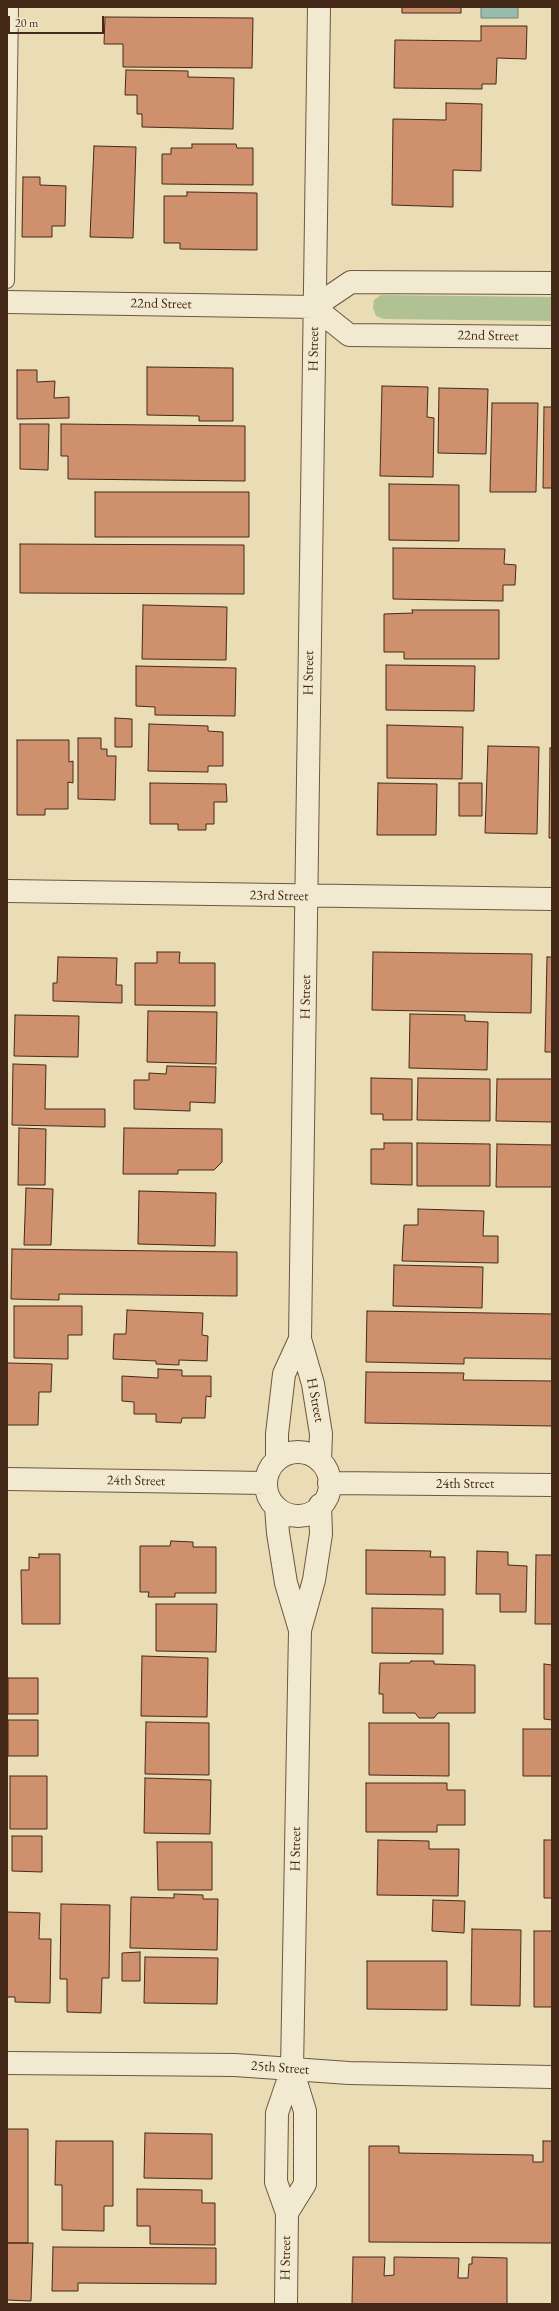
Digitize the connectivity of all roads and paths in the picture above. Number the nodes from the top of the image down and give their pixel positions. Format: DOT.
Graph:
graph roads {
  1 [pos="11,7"];
  2 [pos="319,7"];
  3 [pos="7,281"];
  4 [pos="552,283"];
  5 [pos="7,302"];
  6 [pos="314,306"];
  7 [pos="552,337"];
  8 [pos="7,891"];
  9 [pos="306,896"];
  10 [pos="552,899"];
  11 [pos="300,1339"];
  12 [pos="277,1459"];
  13 [pos="320,1461"];
  14 [pos="7,1479"];
  15 [pos="266,1483"];
  16 [pos="329,1483"];
  17 [pos="552,1485"];
  18 [pos="320,1505"];
  19 [pos="276,1507"];
  20 [pos="300,1630"];
  21 [pos="7,2064"];
  22 [pos="292,2069"];
  23 [pos="552,2077"];
  24 [pos="286,2304"];
  1 -- 3 [label="lane"];
  2 -- 6 [label="street, H Street"];
  4 -- 6 [label="street"];
  5 -- 6 [label="street, 22nd Street"];
  6 -- 7 [label="street, 22nd Street"];
  6 -- 9 [label="street, H Street"];
  8 -- 9 [label="street, 23rd Street"];
  9 -- 10 [label="street, 23rd Street"];
  9 -- 11 [label="street, H Street"];
  11 -- 12 [label="street, H Street"];
  11 -- 13 [label="street, H Street"];
  12 -- 13 [label="street"];
  12 -- 15 [label="street"];
  13 -- 16 [label="street"];
  14 -- 15 [label="street, 24th Street"];
  15 -- 19 [label="street"];
  16 -- 17 [label="street, 24th Street"];
  16 -- 18 [label="street"];
  18 -- 19 [label="street"];
  18 -- 20 [label="street, H Street"];
  19 -- 20 [label="street, H Street"];
  20 -- 22 [label="street, H Street"];
  21 -- 22 [label="street, 25th Street"];
  22 -- 23 [label="street, 25th Street"];
  22 -- 24 [label="street, H Street"];
}
